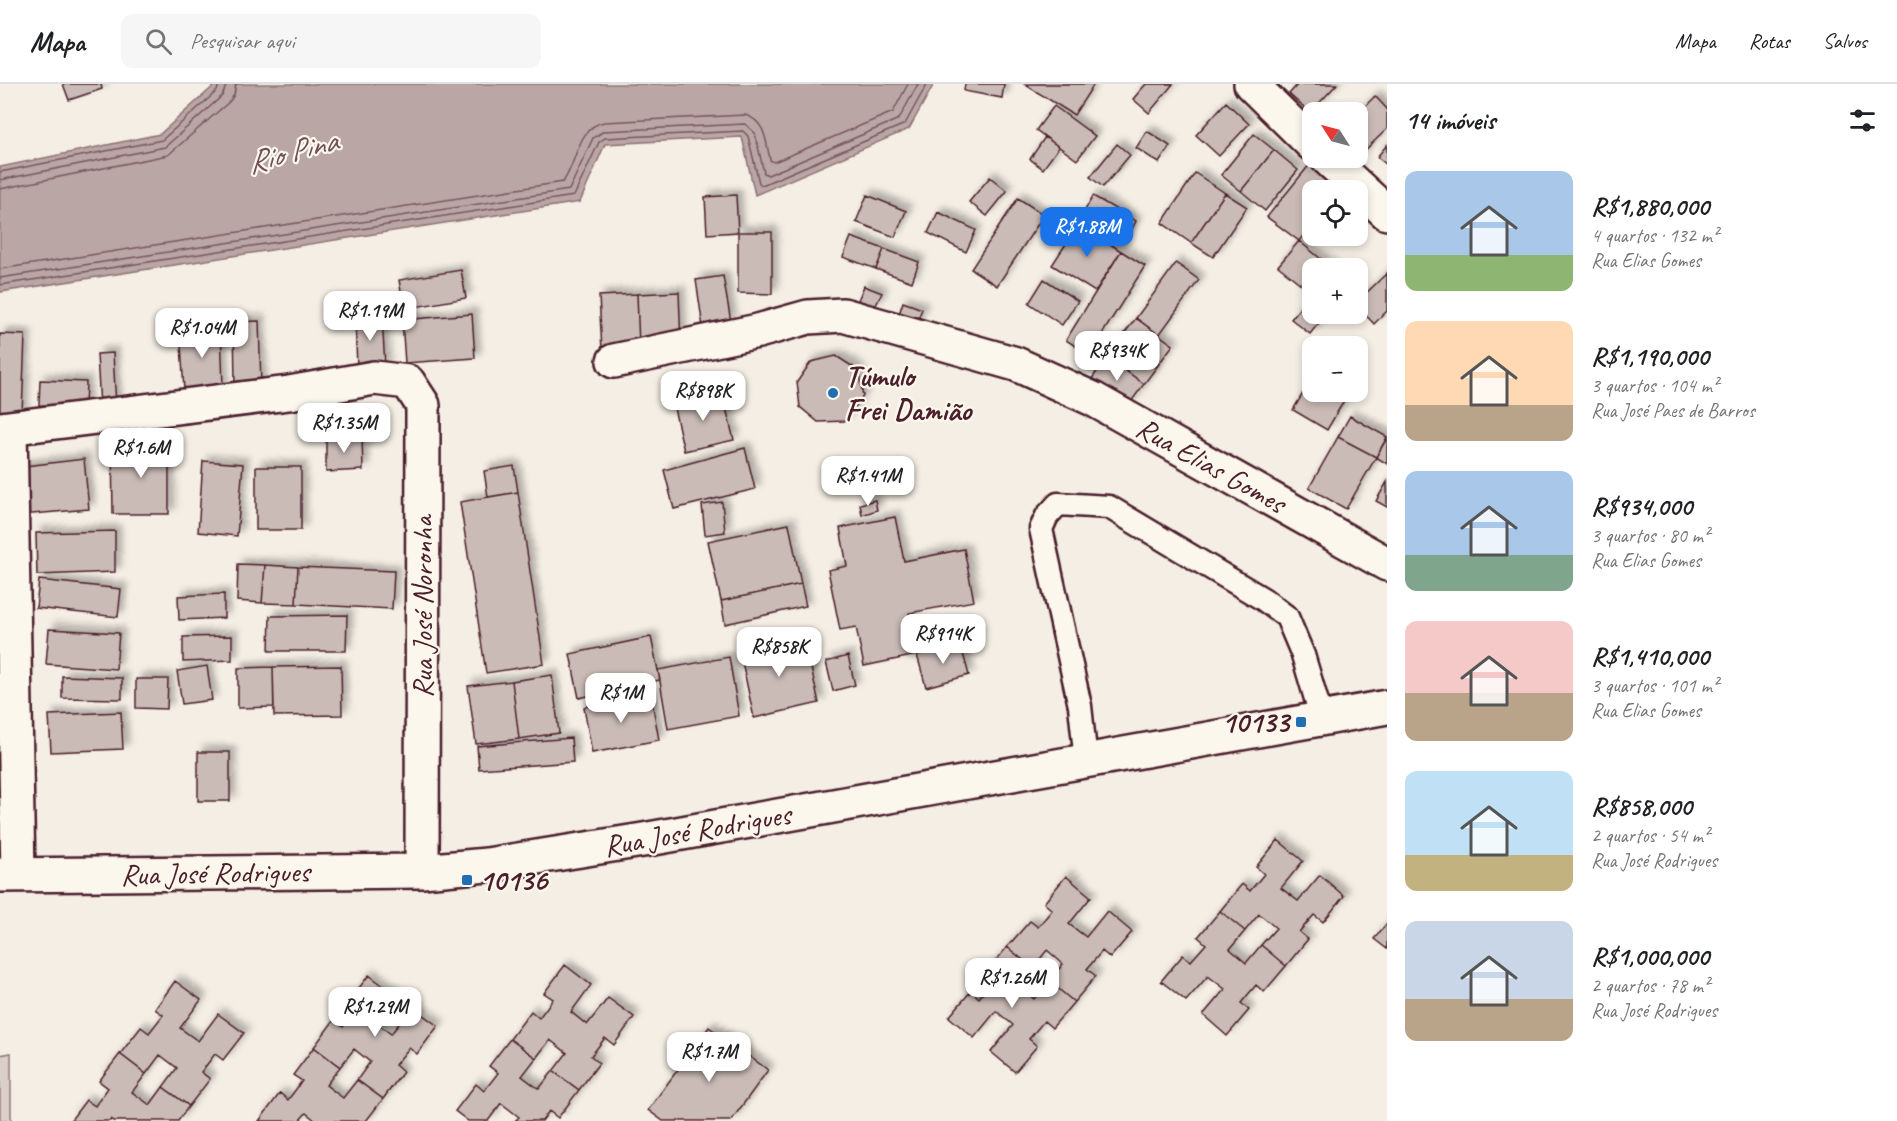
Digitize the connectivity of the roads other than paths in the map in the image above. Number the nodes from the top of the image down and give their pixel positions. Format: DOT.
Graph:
graph roads {
  1 [pos="1251,84"];
  2 [pos="1302,134"];
  3 [pos="1338,168"];
  4 [pos="1387,213"];
  5 [pos="614,361"];
  6 [pos="5,428"];
  7 [pos="1387,564"];
  8 [pos="1387,707"];
  9 [pos="1322,719"];
  10 [pos="1086,761"];
  11 [pos="422,871"];
  12 [pos="9,875"];
  1 -- 2 [label="street"];
  3 -- 4 [label="street"];
  5 -- 7 [label="street, Rua Elias Gomes"];
  6 -- 11 [label="street, Rua José Noronha"];
  6 -- 12 [label="street"];
  8 -- 9 [label="street, Rua José Rodrigues"];
  9 -- 10 [label="street, Rua José Rodrigues"];
  9 -- 10 [label="lane"];
  10 -- 11 [label="street, Rua José Rodrigues"];
  11 -- 12 [label="street, Rua José Rodrigues"];
}
